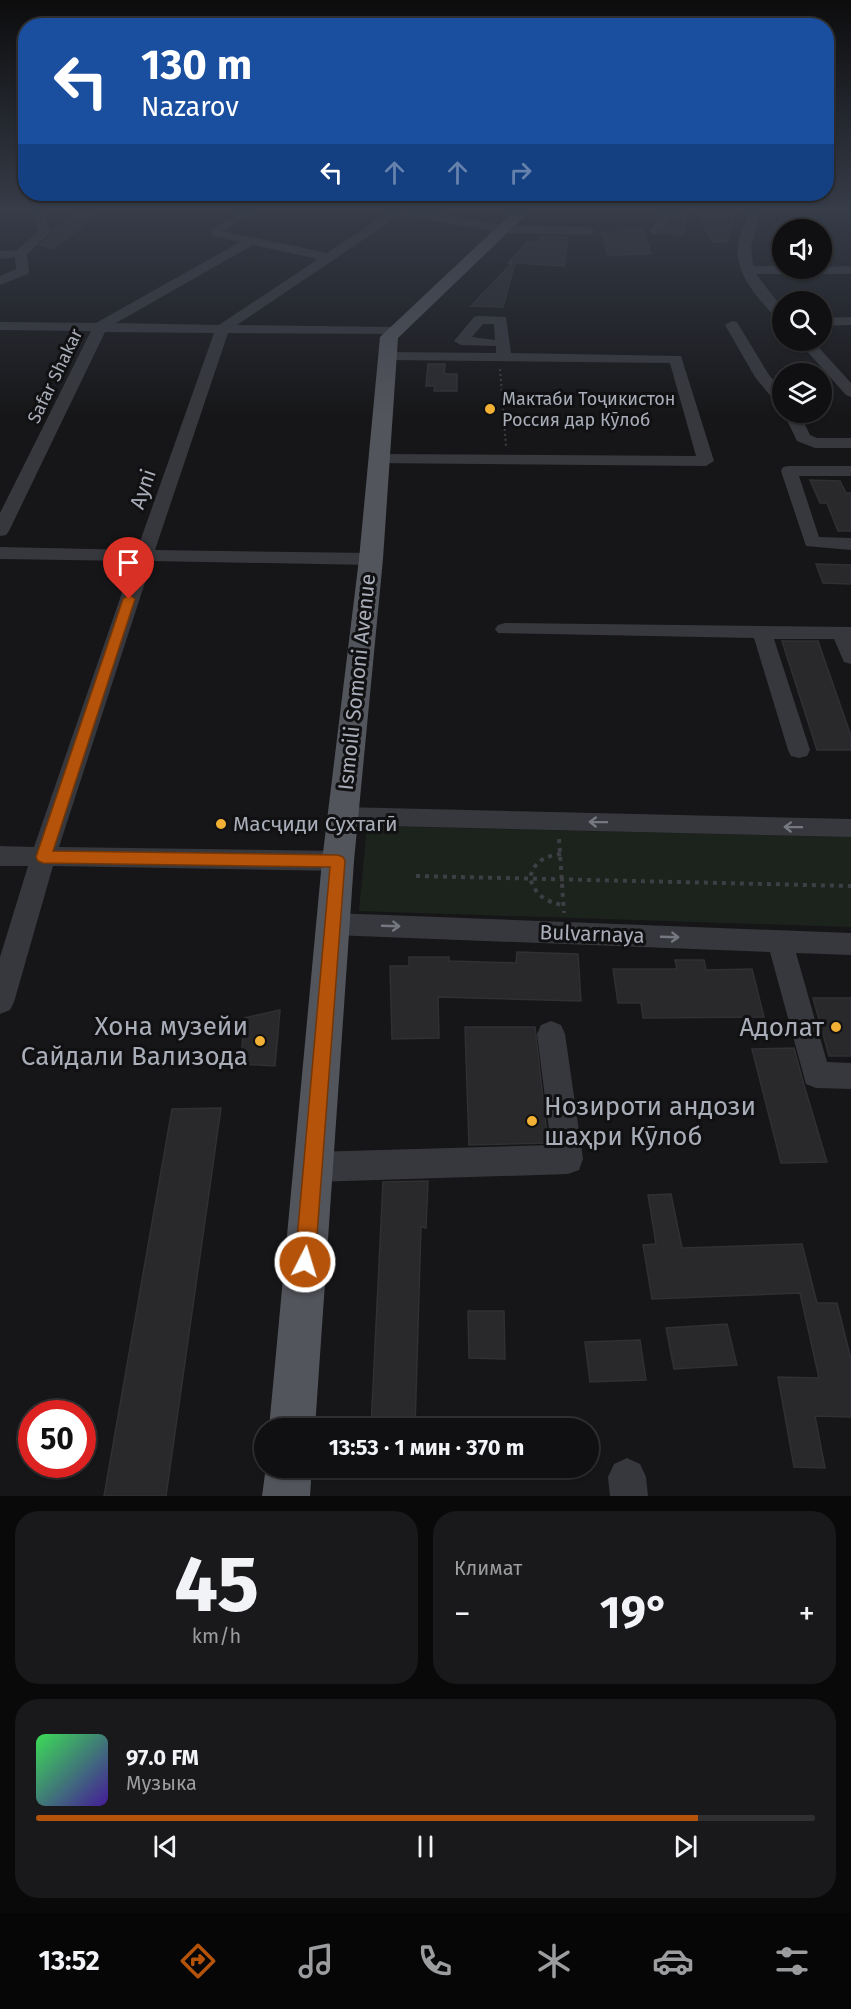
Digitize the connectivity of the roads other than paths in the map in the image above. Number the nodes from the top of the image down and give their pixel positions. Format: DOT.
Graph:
graph roads {
  1 [pos="184,279"];
  2 [pos="296,279"];
  3 [pos="453,279"];
  4 [pos="752,279"];
  5 [pos="772,304"];
  6 [pos="851,321"];
  7 [pos="832,322"];
  8 [pos="732,325"];
  9 [pos="0,326"];
  10 [pos="101,326"];
  11 [pos="223,328"];
  12 [pos="391,344"];
  13 [pos="814,351"];
  14 [pos="772,388"];
  15 [pos="851,392"];
  16 [pos="796,423"];
  17 [pos="851,443"];
  18 [pos="379,459"];
  19 [pos="851,471"];
  20 [pos="0,531"];
  21 [pos="851,544"];
  22 [pos="0,553"];
  23 [pos="144,556"];
  24 [pos="371,560"];
  25 [pos="505,629"];
  26 [pos="762,632"];
  27 [pos="846,633"];
  28 [pos="851,657"];
  29 [pos="799,750"];
  30 [pos="342,816"];
  31 [pos="851,828"];
  32 [pos="0,856"];
  33 [pos="43,857"];
  34 [pos="338,861"];
  35 [pos="333,924"];
  36 [pos="780,941"];
  37 [pos="851,944"];
  38 [pos="0,1002"];
  39 [pos="551,1034"];
  40 [pos="851,1076"];
  41 [pos="313,1167"];
  42 [pos="293,1418"];
  43 [pos="288,1478"];
  44 [pos="286,1496"];
  1 -- 10 [label="street, Safar Shakar"];
  2 -- 11 [label="street"];
  3 -- 12 [label="main road"];
  4 -- 5 [label="street"];
  6 -- 7 [label="street"];
  8 -- 14 [label="street"];
  9 -- 10 [label="street"];
  10 -- 11 [label="street"];
  10 -- 20 [label="street, Safar Shakar"];
  11 -- 12 [label="street"];
  11 -- 23 [label="street, Ayni"];
  12 -- 18 [label="main road, Ismoili Somoni Avenue"];
  12 -- 18 [label="street"];
  13 -- 15 [label="street"];
  16 -- 17 [label="street"];
  18 -- 24 [label="main road, Ismoili Somoni Avenue"];
  19 -- 21 [label="street"];
  22 -- 23 [label="street"];
  23 -- 24 [label="street"];
  23 -- 33 [label="street, Ayni"];
  24 -- 30 [label="main road, Ismoili Somoni Avenue"];
  25 -- 26 [label="street"];
  26 -- 27 [label="street"];
  26 -- 29 [label="street"];
  27 -- 28 [label="street"];
  31 -- 30 [label="street, one-way"];
  30 -- 34 [label="main road, Ismoili Somoni Avenue"];
  32 -- 33 [label="street"];
  33 -- 34 [label="street"];
  33 -- 38 [label="street, Ayni"];
  34 -- 35 [label="main road, Ismoili Somoni Avenue"];
  35 -- 36 [label="street, Bulvarnaya, one-way"];
  35 -- 41 [label="main road, Ismoili Somoni Avenue"];
  36 -- 37 [label="street, Bulvarnaya"];
  36 -- 40 [label="street"];
  39 -- 41 [label="street"];
  41 -- 42 [label="main road, Ismoili Somoni Avenue"];
  43 -- 44 [label="main road"];
}
